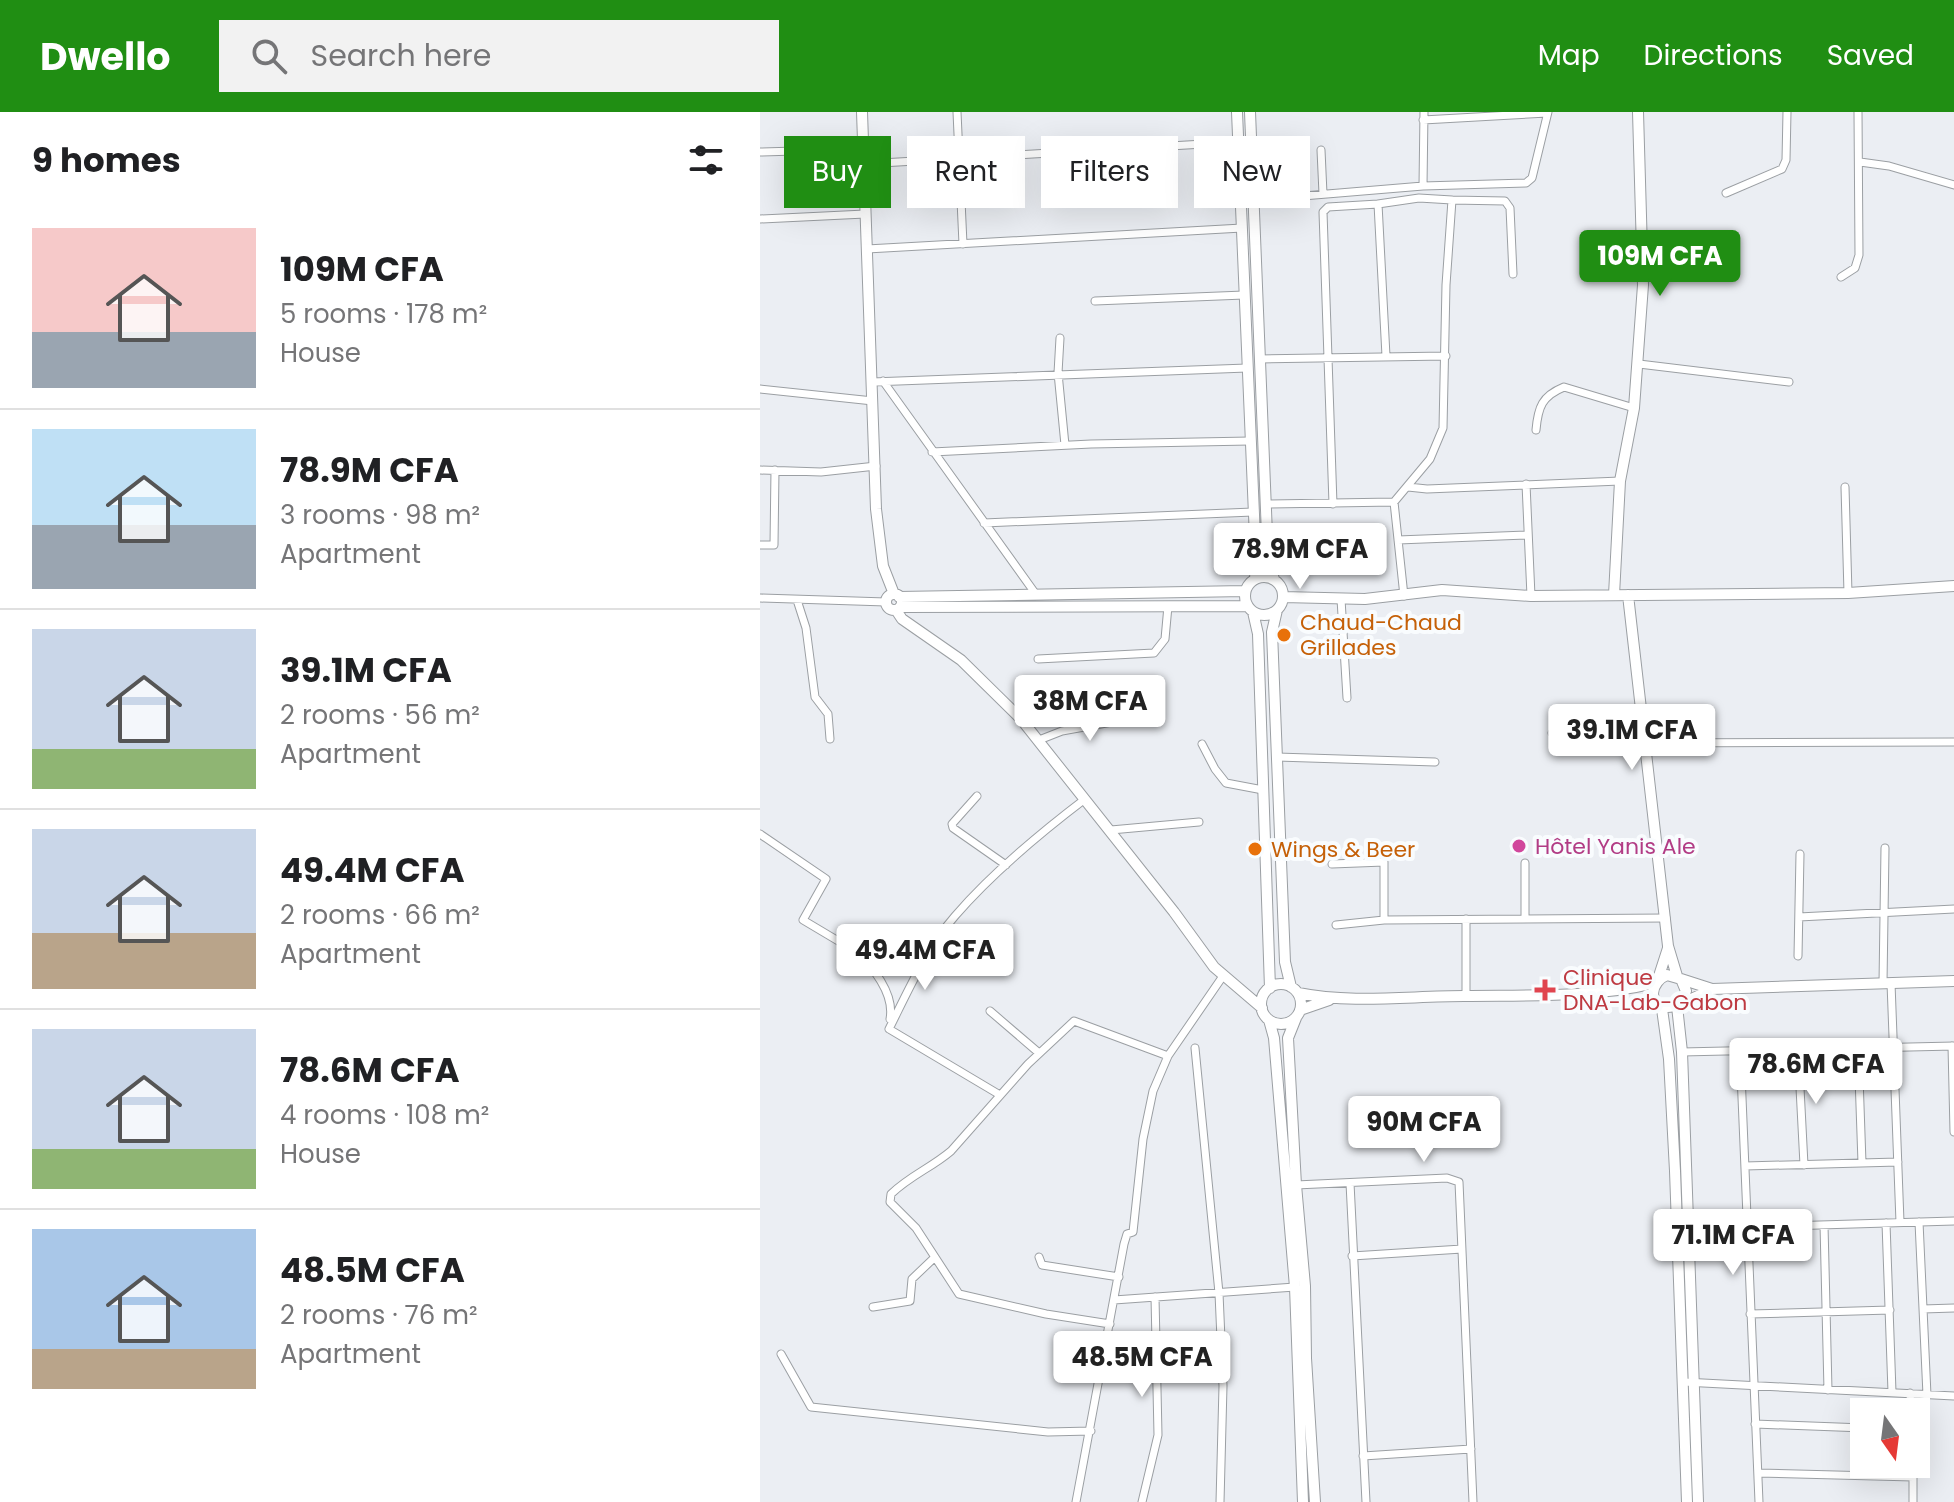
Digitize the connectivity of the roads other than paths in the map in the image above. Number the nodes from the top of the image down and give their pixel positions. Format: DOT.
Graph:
graph roads {
  1 [pos="862,112"];
  2 [pos="957,112"];
  3 [pos="1237,112"];
  4 [pos="1250,112"];
  5 [pos="1548,112"];
  6 [pos="1638,112"];
  7 [pos="1787,112"];
  8 [pos="1858,112"];
  9 [pos="1487,113"];
  10 [pos="1423,116"];
  11 [pos="863,136"];
  12 [pos="958,136"];
  13 [pos="1238,136"];
  14 [pos="1251,136"];
  15 [pos="1194,144"];
  16 [pos="1321,150"];
  17 [pos="784,151"];
  18 [pos="760,152"];
  19 [pos="1025,153"];
  20 [pos="1860,162"];
  21 [pos="1954,185"];
  22 [pos="1423,186"];
  23 [pos="1726,193"];
  24 [pos="1323,194"];
  25 [pos="1310,195"];
  26 [pos="1452,200"];
  27 [pos="1378,204"];
  28 [pos="865,208"];
  29 [pos="961,208"];
  30 [pos="1241,208"];
  31 [pos="1254,208"];
  32 [pos="865,214"];
  33 [pos="760,219"];
  34 [pos="1242,228"];
  35 [pos="963,244"];
  36 [pos="867,249"];
  37 [pos="1513,274"];
  38 [pos="1841,277"];
  39 [pos="1244,295"];
  40 [pos="1095,301"];
  41 [pos="1060,338"];
  42 [pos="1327,356"];
  43 [pos="1386,356"];
  44 [pos="1446,356"];
  45 [pos="1260,359"];
  46 [pos="1639,364"];
  47 [pos="1247,368"];
  48 [pos="1058,373"];
  49 [pos="878,382"];
  50 [pos="1789,382"];
  51 [pos="760,389"];
  52 [pos="873,401"];
  53 [pos="1634,408"];
  54 [pos="1536,430"];
  55 [pos="1250,441"];
  56 [pos="1065,445"];
  57 [pos="932,452"];
  58 [pos="876,466"];
  59 [pos="760,470"];
  60 [pos="775,470"];
  61 [pos="1620,481"];
  62 [pos="1526,484"];
  63 [pos="1408,487"];
  64 [pos="1845,487"];
  65 [pos="1394,502"];
  66 [pos="1266,504"];
  67 [pos="1333,504"];
  68 [pos="1253,512"];
  69 [pos="984,523"];
  70 [pos="1528,535"];
  71 [pos="1398,540"];
  72 [pos="760,545"];
  73 [pos="1255,579"];
  74 [pos="1274,579"];
  75 [pos="1954,586"];
  76 [pos="1245,591"];
  77 [pos="1035,593"];
  78 [pos="1848,593"];
  79 [pos="1614,595"];
  80 [pos="1628,595"];
  81 [pos="1404,596"];
  82 [pos="1531,596"];
  83 [pos="1283,597"];
  84 [pos="760,598"];
  85 [pos="1341,599"];
  86 [pos="797,600"];
  87 [pos="895,602"];
  88 [pos="1168,606"];
  89 [pos="1250,609"];
  90 [pos="1277,610"];
  91 [pos="1038,659"];
  92 [pos="1347,698"];
  93 [pos="1134,718"];
  94 [pos="1552,733"];
  95 [pos="830,739"];
  96 [pos="1039,740"];
  97 [pos="1646,741"];
  98 [pos="1954,742"];
  99 [pos="1202,744"];
  100 [pos="1277,757"];
  101 [pos="1435,762"];
  102 [pos="1263,790"];
  103 [pos="977,796"];
  104 [pos="1085,799"];
  105 [pos="1199,822"];
  106 [pos="1111,830"];
  107 [pos="760,834"];
  108 [pos="1885,848"];
  109 [pos="1800,854"];
  110 [pos="1525,863"];
  111 [pos="1332,864"];
  112 [pos="1006,865"];
  113 [pos="1954,909"];
  114 [pos="1884,913"];
  115 [pos="1799,917"];
  116 [pos="1525,918"];
  117 [pos="1666,918"];
  118 [pos="1466,919"];
  119 [pos="1384,920"];
  120 [pos="1336,925"];
  121 [pos="937,942"];
  122 [pos="1668,946"];
  123 [pos="855,949"];
  124 [pos="1798,956"];
  125 [pos="1223,976"];
  126 [pos="1679,978"];
  127 [pos="1656,981"];
  128 [pos="1954,981"];
  129 [pos="1887,983"];
  130 [pos="1270,988"];
  131 [pos="1712,989"];
  132 [pos="1294,990"];
  133 [pos="1625,991"];
  134 [pos="1466,996"];
  135 [pos="1331,1000"];
  136 [pos="1657,1002"];
  137 [pos="1678,1004"];
  138 [pos="1262,1008"];
  139 [pos="990,1011"];
  140 [pos="1298,1014"];
  141 [pos="1269,1020"];
  142 [pos="889,1029"];
  143 [pos="1953,1046"];
  144 [pos="1195,1048"];
  145 [pos="1858,1048"];
  146 [pos="1894,1048"];
  147 [pos="1798,1049"];
  148 [pos="1740,1050"];
  149 [pos="1682,1052"];
  150 [pos="1039,1053"];
  151 [pos="1168,1056"];
  152 [pos="1000,1095"];
  153 [pos="1954,1132"];
  154 [pos="1898,1162"];
  155 [pos="1862,1163"];
  156 [pos="1804,1165"];
  157 [pos="1745,1166"];
  158 [pos="1350,1183"];
  159 [pos="1296,1185"];
  160 [pos="1954,1221"];
  161 [pos="1900,1222"];
  162 [pos="1919,1222"];
  163 [pos="1886,1223"];
  164 [pos="1824,1225"];
  165 [pos="1747,1227"];
  166 [pos="1689,1229"];
  167 [pos="1462,1249"];
  168 [pos="1352,1256"];
  169 [pos="1039,1257"];
  170 [pos="934,1258"];
  171 [pos="1119,1277"];
  172 [pos="1295,1287"];
  173 [pos="1219,1293"];
  174 [pos="1155,1297"];
  175 [pos="1114,1300"];
  176 [pos="873,1307"];
  177 [pos="1954,1308"];
  178 [pos="1923,1309"];
  179 [pos="1890,1310"];
  180 [pos="1826,1312"];
  181 [pos="1750,1314"];
  182 [pos="1110,1324"];
  183 [pos="781,1354"];
  184 [pos="1689,1382"];
  185 [pos="1753,1386"];
  186 [pos="1828,1390"];
  187 [pos="1892,1392"];
  188 [pos="1910,1393"];
  189 [pos="1927,1395"];
  190 [pos="1954,1396"];
  191 [pos="1910,1398"];
  192 [pos="1755,1424"];
  193 [pos="1850,1427"];
  194 [pos="1091,1431"];
  195 [pos="1471,1449"];
  196 [pos="1363,1456"];
  197 [pos="1758,1473"];
  198 [pos="1850,1475"];
  199 [pos="1913,1478"];
  200 [pos="1076,1502"];
  201 [pos="1142,1502"];
  202 [pos="1220,1502"];
  203 [pos="1303,1502"];
  204 [pos="1315,1502"];
  205 [pos="1366,1502"];
  206 [pos="1473,1502"];
  207 [pos="1687,1502"];
  208 [pos="1698,1502"];
  209 [pos="1759,1502"];
  210 [pos="1913,1502"];
  1 -- 11 [label="street"];
  2 -- 12 [label="street"];
  3 -- 13 [label="street"];
  4 -- 14 [label="street"];
  5 -- 9 [label="street"];
  5 -- 22 [label="street"];
  6 -- 46 [label="street"];
  7 -- 23 [label="street"];
  8 -- 20 [label="street"];
  9 -- 10 [label="street"];
  10 -- 22 [label="street"];
  15 -- 19 [label="street"];
  16 -- 24 [label="street"];
  17 -- 18 [label="street"];
  20 -- 21 [label="street"];
  20 -- 38 [label="street"];
  22 -- 24 [label="street"];
  24 -- 25 [label="street"];
  26 -- 27 [label="street"];
  26 -- 37 [label="street"];
  26 -- 44 [label="street"];
  27 -- 42 [label="street"];
  27 -- 43 [label="street"];
  28 -- 32 [label="street"];
  29 -- 35 [label="street"];
  30 -- 34 [label="street"];
  31 -- 45 [label="street"];
  32 -- 33 [label="street"];
  32 -- 36 [label="street"];
  34 -- 35 [label="street"];
  34 -- 39 [label="street"];
  35 -- 36 [label="street"];
  36 -- 49 [label="street"];
  39 -- 40 [label="street"];
  39 -- 47 [label="street"];
  41 -- 48 [label="street"];
  42 -- 43 [label="street"];
  42 -- 45 [label="street"];
  42 -- 67 [label="street"];
  43 -- 44 [label="street"];
  44 -- 63 [label="street"];
  45 -- 66 [label="street"];
  46 -- 50 [label="street"];
  46 -- 53 [label="street"];
  47 -- 48 [label="street"];
  47 -- 55 [label="street"];
  48 -- 49 [label="street"];
  48 -- 56 [label="street"];
  49 -- 52 [label="street"];
  49 -- 57 [label="street"];
  51 -- 52 [label="street"];
  52 -- 58 [label="street"];
  53 -- 54 [label="street"];
  53 -- 61 [label="street"];
  55 -- 56 [label="street"];
  55 -- 68 [label="street"];
  56 -- 57 [label="street"];
  57 -- 69 [label="street"];
  58 -- 60 [label="street"];
  58 -- 87 [label="street"];
  59 -- 60 [label="street"];
  60 -- 72 [label="street"];
  61 -- 62 [label="street"];
  61 -- 79 [label="street"];
  62 -- 63 [label="street"];
  62 -- 70 [label="street"];
  63 -- 65 [label="street"];
  64 -- 78 [label="street"];
  65 -- 67 [label="street"];
  65 -- 71 [label="street"];
  66 -- 67 [label="street"];
  66 -- 74 [label="street"];
  68 -- 69 [label="street"];
  68 -- 73 [label="street"];
  69 -- 77 [label="street"];
  70 -- 71 [label="street"];
  70 -- 82 [label="street"];
  71 -- 81 [label="street"];
  73 -- 74 [label="street"];
  73 -- 76 [label="street"];
  74 -- 83 [label="street"];
  75 -- 78 [label="street"];
  76 -- 77 [label="street"];
  76 -- 89 [label="street"];
  77 -- 87 [label="street"];
  78 -- 80 [label="street"];
  79 -- 80 [label="street"];
  79 -- 82 [label="street"];
  80 -- 97 [label="street"];
  81 -- 82 [label="street"];
  81 -- 85 [label="street"];
  83 -- 85 [label="street"];
  83 -- 90 [label="street"];
  84 -- 86 [label="street"];
  85 -- 92 [label="street"];
  86 -- 87 [label="street"];
  86 -- 95 [label="street"];
  87 -- 88 [label="street"];
  87 -- 96 [label="street"];
  88 -- 89 [label="street"];
  88 -- 91 [label="street"];
  89 -- 90 [label="street"];
  89 -- 102 [label="street"];
  90 -- 100 [label="street"];
  93 -- 96 [label="street"];
  94 -- 97 [label="street"];
  96 -- 104 [label="street"];
  97 -- 98 [label="street"];
  97 -- 117 [label="street"];
  99 -- 102 [label="street"];
  100 -- 101 [label="street"];
  100 -- 132 [label="street"];
  102 -- 130 [label="street"];
  103 -- 112 [label="street"];
  104 -- 106 [label="street"];
  104 -- 112 [label="street"];
  105 -- 106 [label="street"];
  106 -- 125 [label="street"];
  107 -- 123 [label="street"];
  108 -- 114 [label="street"];
  109 -- 115 [label="street"];
  110 -- 116 [label="street"];
  111 -- 119 [label="street"];
  112 -- 121 [label="street"];
  113 -- 114 [label="street"];
  114 -- 115 [label="street"];
  114 -- 129 [label="street"];
  115 -- 124 [label="street"];
  116 -- 117 [label="street"];
  116 -- 118 [label="street"];
  117 -- 122 [label="street"];
  118 -- 119 [label="street"];
  118 -- 134 [label="street"];
  119 -- 120 [label="street"];
  121 -- 123 [label="street"];
  121 -- 142 [label="street"];
  122 -- 126 [label="street"];
  122 -- 127 [label="street"];
  123 -- 142 [label="street"];
  125 -- 138 [label="street"];
  125 -- 151 [label="street"];
  126 -- 127 [label="street"];
  126 -- 131 [label="street"];
  126 -- 137 [label="street"];
  127 -- 133 [label="street"];
  127 -- 136 [label="street"];
  128 -- 129 [label="street"];
  129 -- 131 [label="street"];
  129 -- 146 [label="street"];
  130 -- 132 [label="street"];
  130 -- 138 [label="street"];
  131 -- 137 [label="street"];
  132 -- 135 [label="street"];
  132 -- 140 [label="street"];
  133 -- 134 [label="street"];
  133 -- 136 [label="street"];
  134 -- 135 [label="street"];
  135 -- 140 [label="street"];
  136 -- 137 [label="street"];
  136 -- 184 [label="street"];
  137 -- 149 [label="street"];
  138 -- 141 [label="street"];
  139 -- 150 [label="street"];
  140 -- 141 [label="street"];
  140 -- 159 [label="street"];
  141 -- 172 [label="street"];
  142 -- 152 [label="street"];
  143 -- 146 [label="street"];
  143 -- 153 [label="street"];
  144 -- 173 [label="street"];
  145 -- 146 [label="street"];
  145 -- 147 [label="street"];
  145 -- 155 [label="street"];
  146 -- 154 [label="street"];
  147 -- 148 [label="street"];
  147 -- 156 [label="street"];
  148 -- 149 [label="street"];
  148 -- 157 [label="street"];
  149 -- 166 [label="street"];
  150 -- 151 [label="street"];
  150 -- 152 [label="street"];
  151 -- 171 [label="street"];
  152 -- 170 [label="street"];
  154 -- 155 [label="street"];
  154 -- 161 [label="street"];
  155 -- 156 [label="street"];
  156 -- 157 [label="street"];
  157 -- 165 [label="street"];
  158 -- 159 [label="street"];
  158 -- 167 [label="street"];
  158 -- 168 [label="street"];
  159 -- 204 [label="street"];
  160 -- 162 [label="street"];
  161 -- 162 [label="street"];
  161 -- 163 [label="street"];
  162 -- 178 [label="street"];
  163 -- 164 [label="street"];
  163 -- 179 [label="street"];
  164 -- 165 [label="street"];
  164 -- 180 [label="street"];
  165 -- 166 [label="street"];
  165 -- 181 [label="street"];
  166 -- 184 [label="street"];
  167 -- 168 [label="street"];
  167 -- 195 [label="street"];
  168 -- 196 [label="street"];
  169 -- 171 [label="street"];
  170 -- 176 [label="street"];
  170 -- 182 [label="street"];
  171 -- 175 [label="street"];
  172 -- 173 [label="street"];
  172 -- 203 [label="street"];
  173 -- 174 [label="street"];
  173 -- 202 [label="street"];
  174 -- 175 [label="street"];
  174 -- 201 [label="street"];
  175 -- 182 [label="street"];
  177 -- 178 [label="street"];
  178 -- 189 [label="street"];
  179 -- 180 [label="street"];
  179 -- 187 [label="street"];
  180 -- 181 [label="street"];
  180 -- 186 [label="street"];
  181 -- 185 [label="street"];
  182 -- 194 [label="street"];
  183 -- 194 [label="street"];
  184 -- 185 [label="street"];
  184 -- 207 [label="street"];
  184 -- 208 [label="street"];
  185 -- 186 [label="street"];
  185 -- 192 [label="street"];
  186 -- 187 [label="street"];
  187 -- 188 [label="street"];
  188 -- 189 [label="street"];
  188 -- 191 [label="street"];
  189 -- 190 [label="street"];
  192 -- 193 [label="street"];
  192 -- 197 [label="street"];
  194 -- 200 [label="street"];
  195 -- 196 [label="street"];
  195 -- 206 [label="street"];
  196 -- 205 [label="street"];
  197 -- 198 [label="street"];
  197 -- 209 [label="street"];
  199 -- 210 [label="street"];
}
